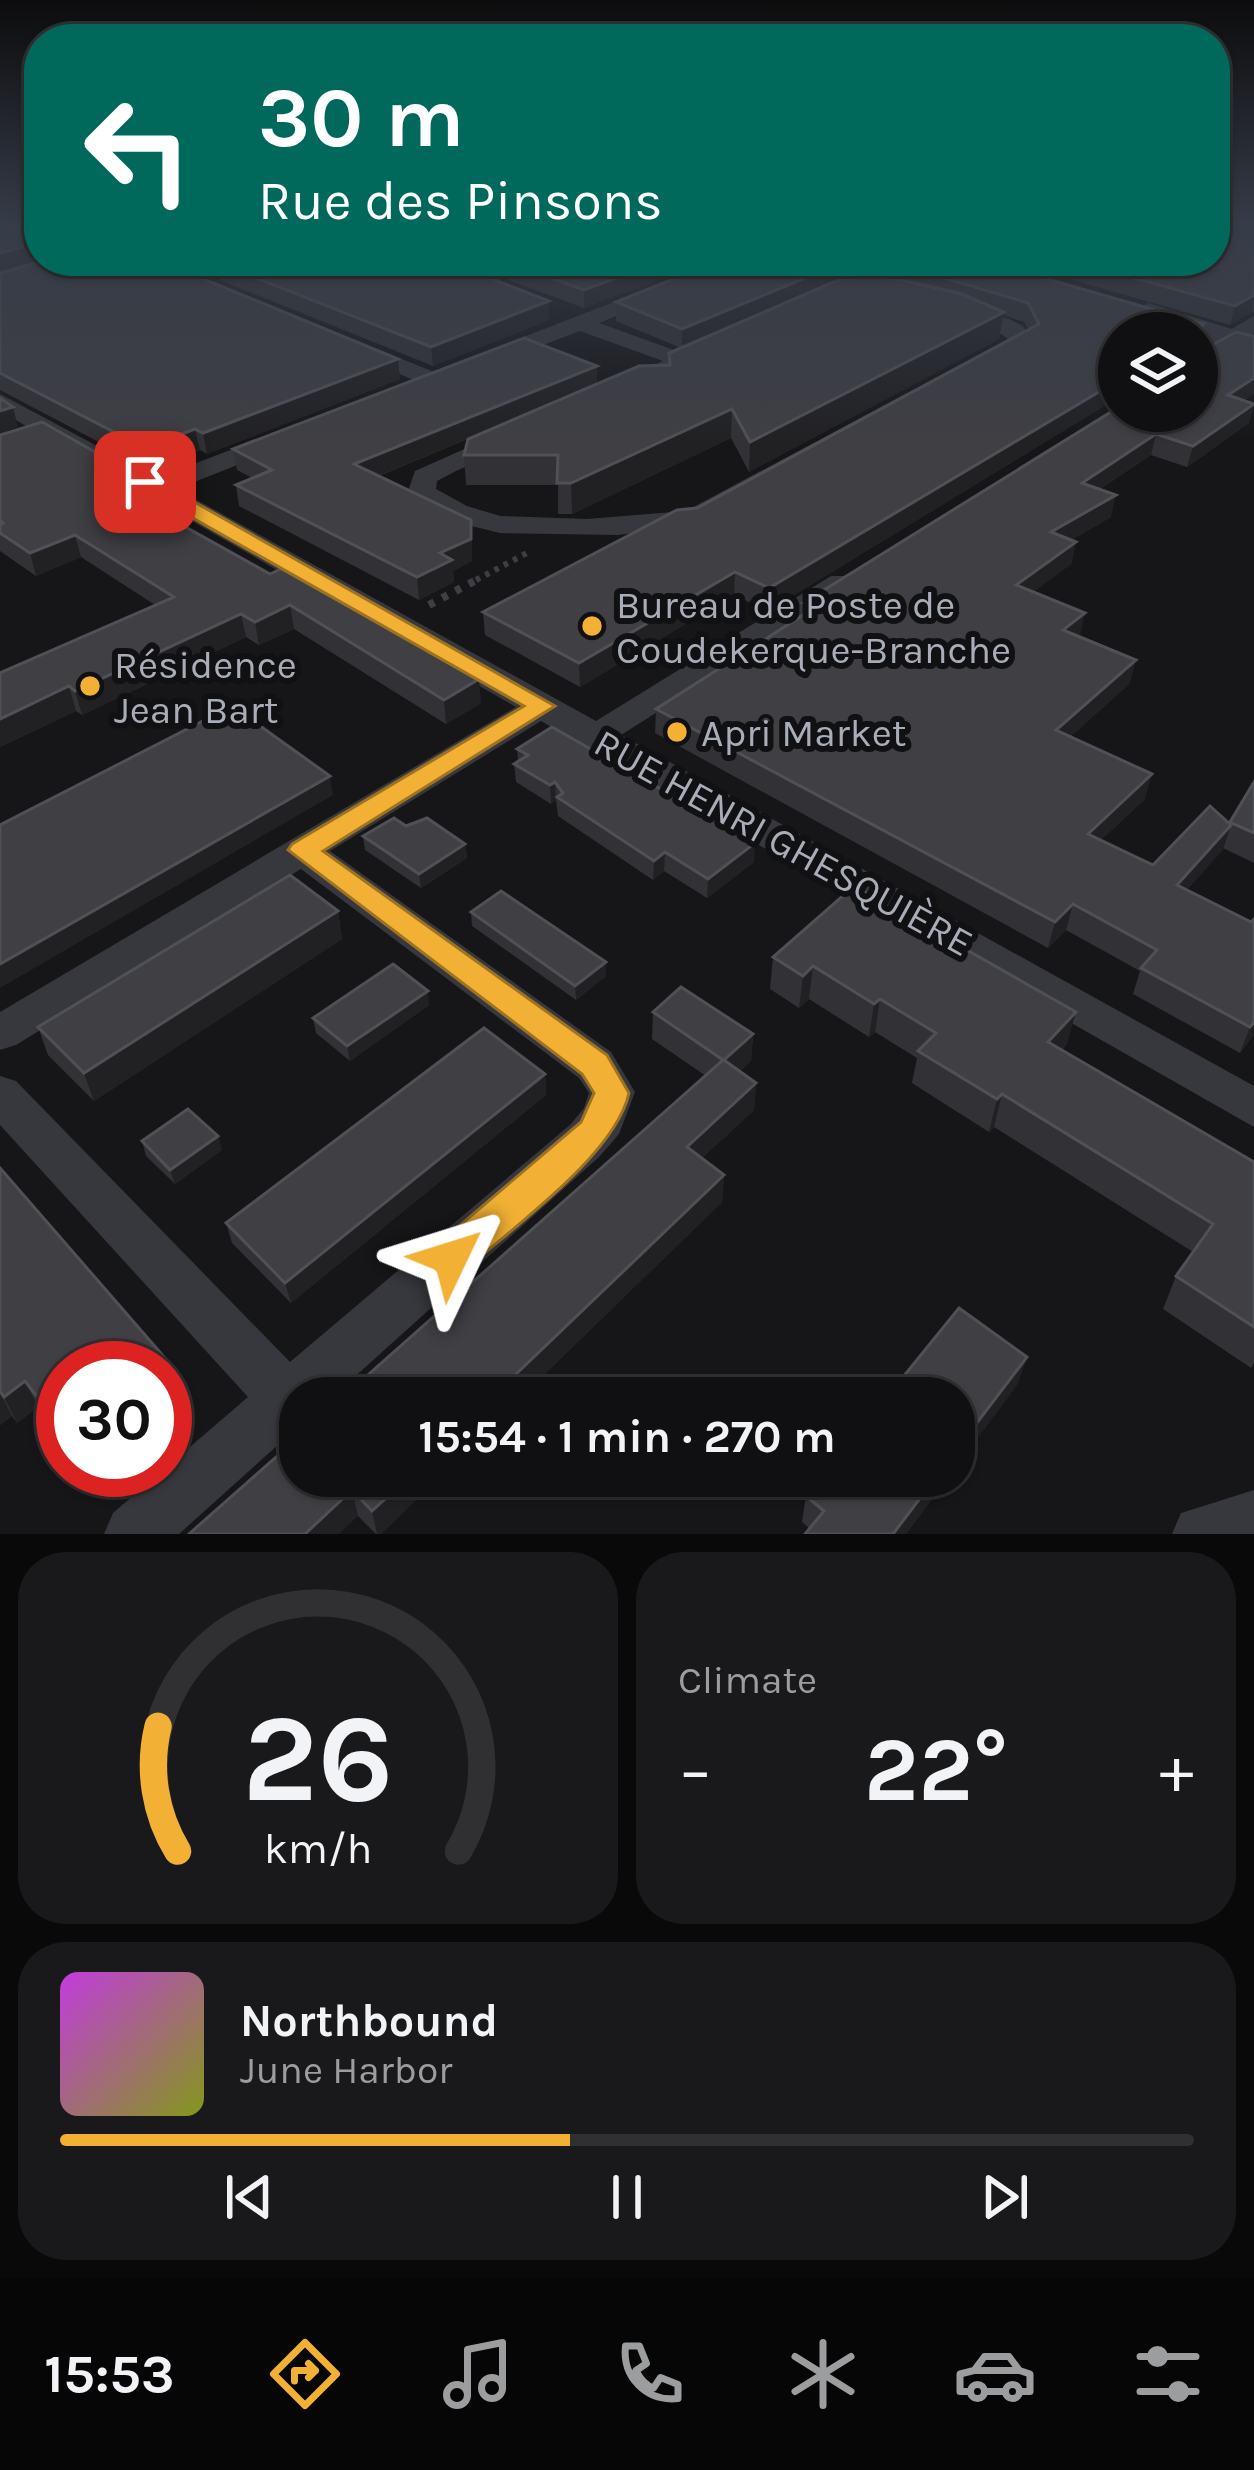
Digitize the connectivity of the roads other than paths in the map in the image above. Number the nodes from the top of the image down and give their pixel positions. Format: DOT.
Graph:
graph roads {
  1 [pos="642,299"];
  2 [pos="825,299"];
  3 [pos="916,299"];
  4 [pos="1130,306"];
  5 [pos="548,307"];
  6 [pos="582,322"];
  7 [pos="1247,334"];
  8 [pos="330,337"];
  9 [pos="530,342"];
  10 [pos="1218,348"];
  11 [pos="683,361"];
  12 [pos="454,372"];
  13 [pos="634,382"];
  14 [pos="392,396"];
  15 [pos="0,401"];
  16 [pos="50,429"];
  17 [pos="307,429"];
  18 [pos="17,441"];
  19 [pos="155,488"];
  20 [pos="876,560"];
  21 [pos="542,706"];
  22 [pos="596,736"];
  23 [pos="303,850"];
  24 [pos="0,1033"];
  25 [pos="0,1094"];
  26 [pos="1254,1108"];
  27 [pos="314,1377"];
  28 [pos="279,1390"];
  29 [pos="279,1408"];
  30 [pos="1254,1520"];
  31 [pos="134,1534"];
  32 [pos="1202,1534"];
  1 -- 6 [label="street"];
  2 -- 11 [label="street"];
  3 -- 13 [label="street"];
  4 -- 7 [label="street"];
  5 -- 6 [label="street"];
  6 -- 9 [label="street"];
  6 -- 11 [label="street"];
  7 -- 10 [label="street"];
  8 -- 12 [label="street"];
  9 -- 12 [label="street"];
  9 -- 13 [label="street"];
  11 -- 13 [label="street"];
  12 -- 14 [label="street"];
  15 -- 16 [label="street, RUE HENRI GHESQUIÈRE"];
  16 -- 18 [label="street"];
  16 -- 19 [label="street, RUE HENRI GHESQUIÈRE"];
  17 -- 19 [label="street"];
  19 -- 21 [label="street, RUE HENRI GHESQUIÈRE"];
  20 -- 22 [label="street"];
  21 -- 22 [label="street, RUE HENRI GHESQUIÈRE"];
  21 -- 23 [label="street"];
  22 -- 26 [label="street, RUE HENRI GHESQUIÈRE"];
  23 -- 24 [label="street"];
  23 -- 27 [label="street"];
  25 -- 28 [label="street"];
  29 -- 31 [label="street"];
  30 -- 32 [label="street"];
}
